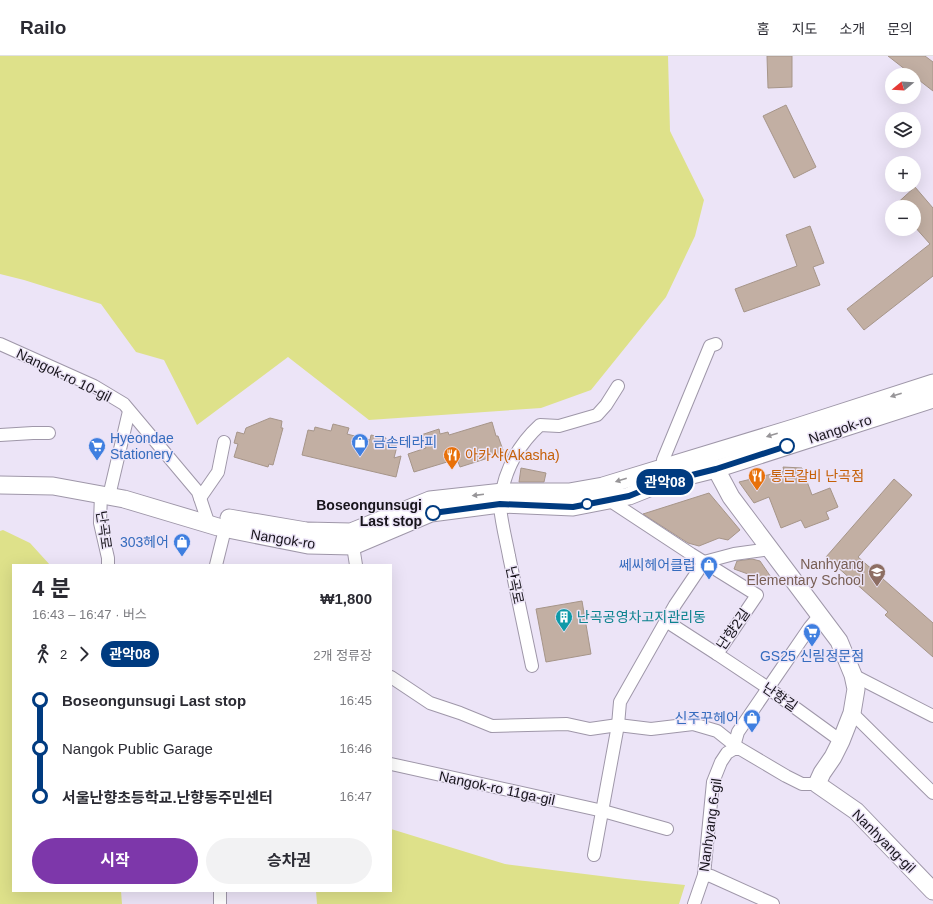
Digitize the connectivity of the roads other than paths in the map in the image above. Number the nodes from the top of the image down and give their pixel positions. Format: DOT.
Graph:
graph roads {
  1 [pos="0,344"];
  2 [pos="716,344"];
  3 [pos="933,383"];
  4 [pos="618,386"];
  5 [pos="933,399"];
  6 [pos="129,411"];
  7 [pos="49,433"];
  8 [pos="0,435"];
  9 [pos="224,442"];
  10 [pos="716,469"];
  11 [pos="0,475"];
  12 [pos="664,475"];
  13 [pos="0,485"];
  14 [pos="107,492"];
  15 [pos="200,498"];
  16 [pos="501,498"];
  17 [pos="609,500"];
  18 [pos="213,522"];
  19 [pos="353,546"];
  20 [pos="770,549"];
  21 [pos="704,562"];
  22 [pos="108,564"];
  23 [pos="216,564"];
  24 [pos="356,564"];
  25 [pos="820,615"];
  26 [pos="666,621"];
  27 [pos="717,654"];
  28 [pos="532,666"];
  29 [pos="853,675"];
  30 [pos="392,678"];
  31 [pos="768,688"];
  32 [pos="852,713"];
  33 [pos="933,716"];
  34 [pos="618,725"];
  35 [pos="841,741"];
  36 [pos="736,746"];
  37 [pos="392,764"];
  38 [pos="817,784"];
  39 [pos="933,793"];
  40 [pos="603,811"];
  41 [pos="667,829"];
  42 [pos="594,855"];
  43 [pos="704,875"];
  44 [pos="933,891"];
  45 [pos="220,892"];
  46 [pos="220,904"];
  47 [pos="694,904"];
  48 [pos="773,904"];
  1 -- 6 [label="street, Nangok-ro 10-gil"];
  2 -- 12 [label="street"];
  3 -- 12 [label="main road, Nangok-ro, one-way"];
  4 -- 16 [label="street"];
  5 -- 10 [label="main road, Nangok-ro"];
  6 -- 14 [label="street, 난곡로"];
  6 -- 15 [label="street, Nangok-ro 10-gil"];
  7 -- 8 [label="street"];
  9 -- 15 [label="street"];
  10 -- 12 [label="main road, Nangok-ro"];
  10 -- 20 [label="main road"];
  11 -- 14 [label="main road, Nangok-ro"];
  12 -- 16 [label="main road, Nangok-ro, one-way"];
  12 -- 17 [label="main road, Nangok-ro"];
  13 -- 14 [label="main road, Nangok-ro"];
  14 -- 18 [label="main road, Nangok-ro"];
  14 -- 22 [label="street, 난곡로"];
  15 -- 18 [label="street, Nangok-ro 10-gil"];
  16 -- 17 [label="main road, Nangok-ro"];
  16 -- 18 [label="main road, Nangok-ro, one-way"];
  16 -- 19 [label="main road, Nangok-ro"];
  16 -- 28 [label="street, 난곡로"];
  17 -- 21 [label="street"];
  18 -- 19 [label="main road, Nangok-ro"];
  18 -- 23 [label="street"];
  19 -- 24 [label="street"];
  20 -- 21 [label="street"];
  20 -- 25 [label="main road"];
  21 -- 26 [label="street"];
  21 -- 27 [label="street, 난향2길"];
  25 -- 29 [label="main road"];
  25 -- 31 [label="street"];
  26 -- 27 [label="street, 난향2길"];
  26 -- 34 [label="street"];
  27 -- 31 [label="street, 난향길"];
  29 -- 32 [label="main road"];
  29 -- 33 [label="street"];
  30 -- 34 [label="street"];
  31 -- 35 [label="street, 난향길"];
  31 -- 36 [label="street"];
  32 -- 35 [label="main road"];
  32 -- 39 [label="street"];
  34 -- 36 [label="street"];
  34 -- 40 [label="street"];
  35 -- 38 [label="main road"];
  36 -- 38 [label="street"];
  36 -- 43 [label="street, Nanhyang 6-gil"];
  37 -- 40 [label="street, Nangok-ro 11ga-gil"];
  38 -- 44 [label="main road, Nanhyang-gil"];
  40 -- 41 [label="street, Nangok-ro 11ga-gil"];
  40 -- 42 [label="street"];
  43 -- 47 [label="street, Nanhyang 6-gil"];
  43 -- 48 [label="street"];
  45 -- 46 [label="street"];
}
